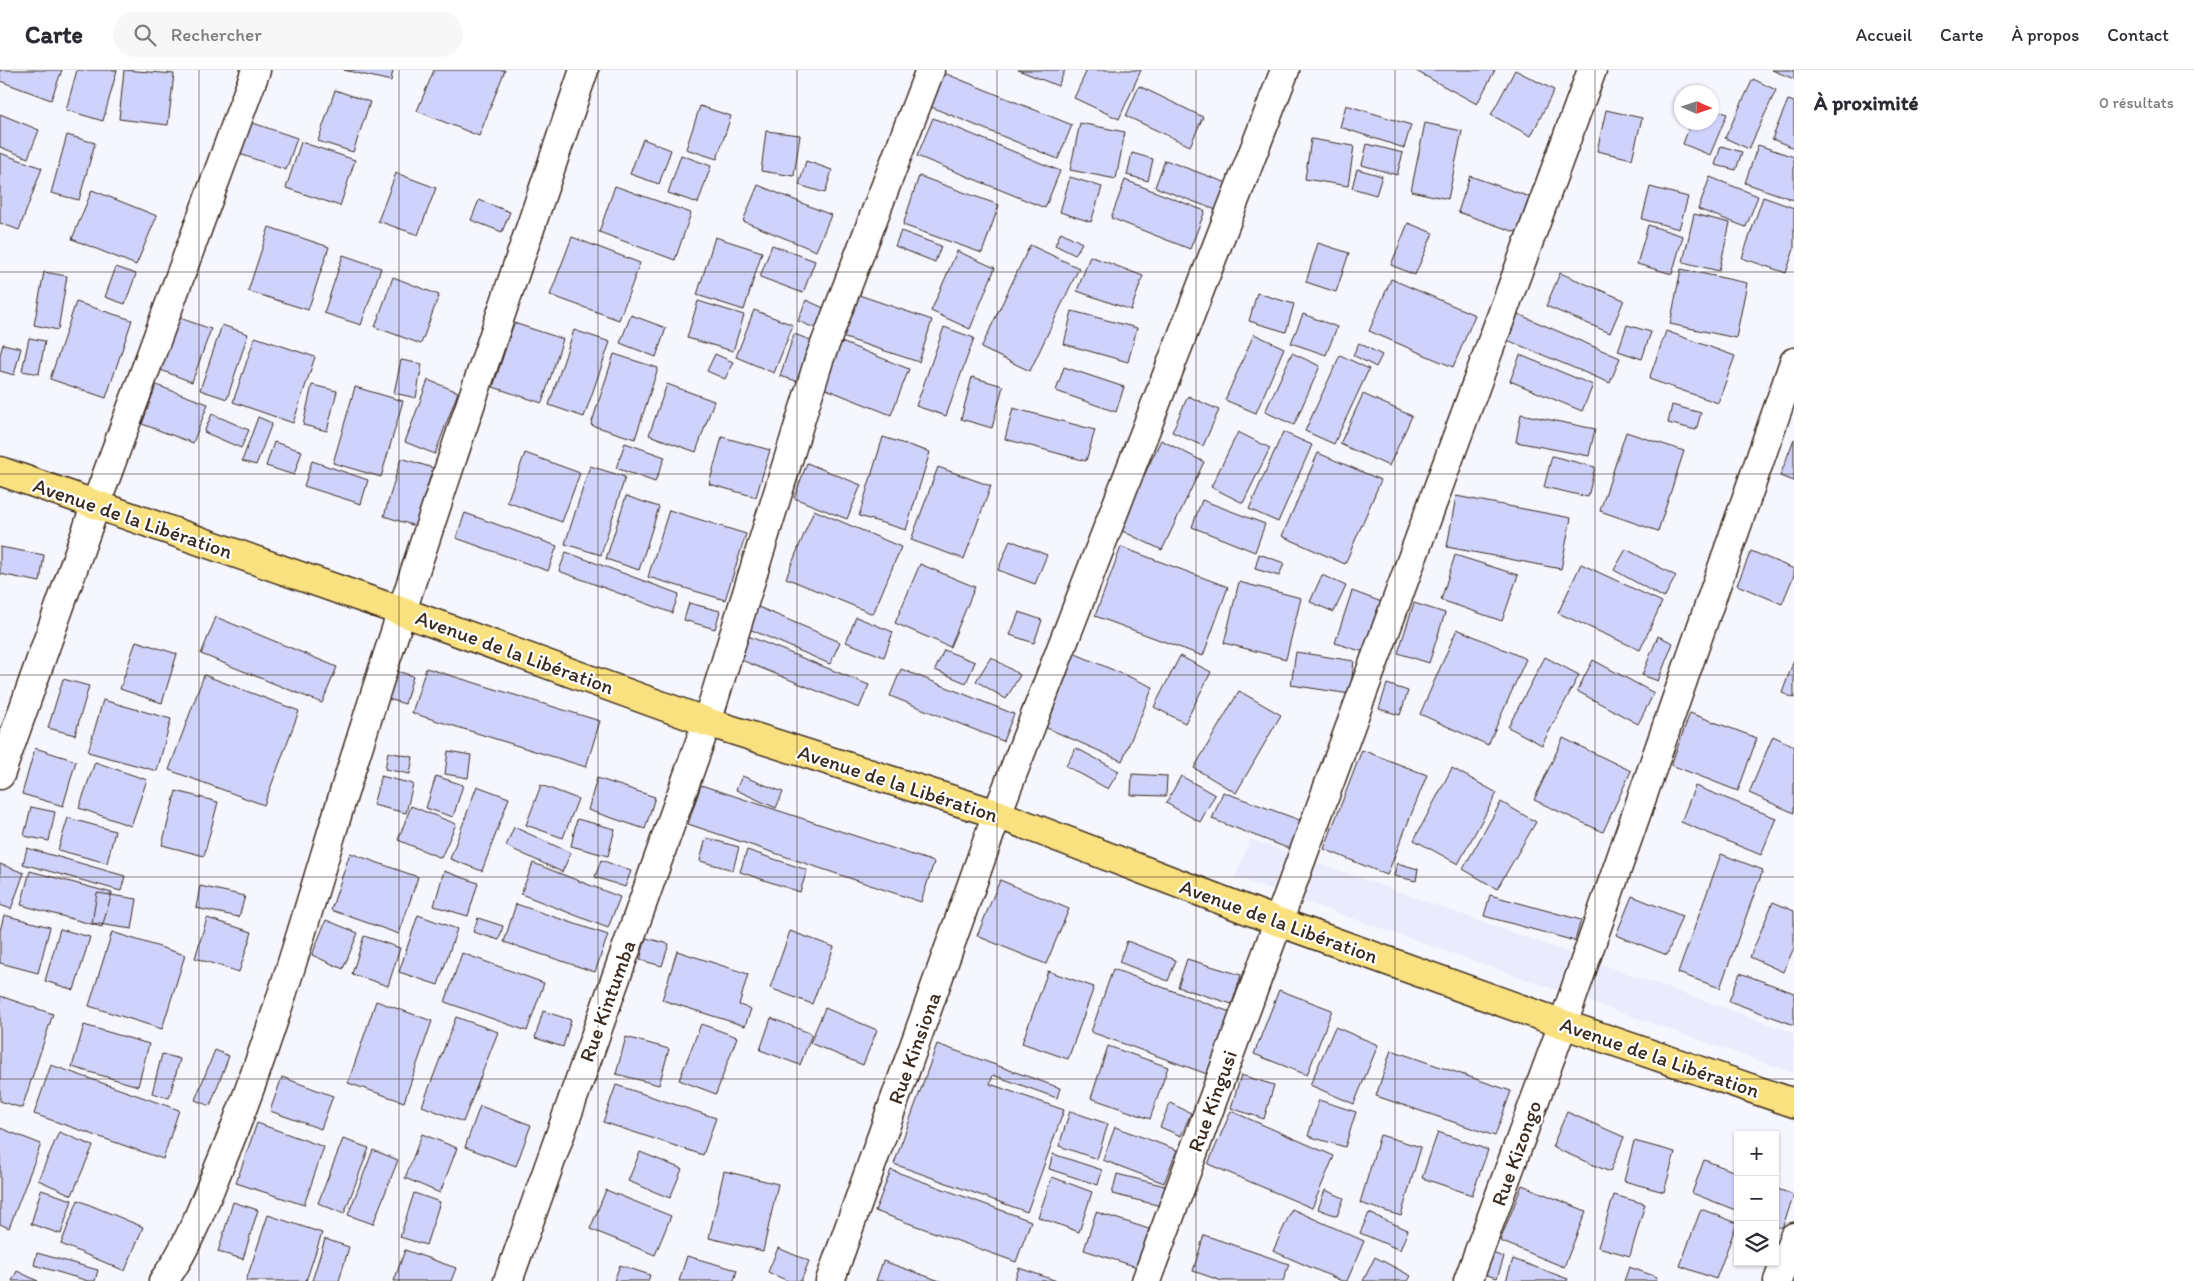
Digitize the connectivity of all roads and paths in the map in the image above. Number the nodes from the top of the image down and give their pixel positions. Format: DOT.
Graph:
graph roads {
  1 [pos="256,70"];
  2 [pos="584,70"];
  3 [pos="930,70"];
  4 [pos="1285,70"];
  5 [pos="1592,70"];
  6 [pos="1794,362"];
  7 [pos="0,472"];
  8 [pos="96,504"];
  9 [pos="400,611"];
  10 [pos="707,722"];
  11 [pos="0,775"];
  12 [pos="997,814"];
  13 [pos="1279,922"];
  14 [pos="1563,1024"];
  15 [pos="1794,1103"];
  16 [pos="1794,1237"];
  17 [pos="163,1281"];
  18 [pos="508,1281"];
  19 [pos="830,1281"];
  20 [pos="1146,1281"];
  21 [pos="1468,1281"];
  22 [pos="1778,1281"];
  1 -- 8 [label="street"];
  2 -- 9 [label="street"];
  3 -- 10 [label="street, Rue Kintumba"];
  4 -- 12 [label="street, Rue Kinsiona"];
  5 -- 13 [label="street, Rue Kingusi"];
  6 -- 14 [label="street, Rue Kizongo"];
  7 -- 8 [label="highway, Avenue de la Libération"];
  8 -- 9 [label="highway, Avenue de la Libération"];
  8 -- 11 [label="street"];
  9 -- 10 [label="highway, Avenue de la Libération"];
  9 -- 17 [label="street"];
  10 -- 12 [label="highway, Avenue de la Libération"];
  10 -- 18 [label="street, Rue Kintumba"];
  12 -- 13 [label="highway, Avenue de la Libération"];
  12 -- 19 [label="street, Rue Kinsiona"];
  13 -- 14 [label="highway, Avenue de la Libération"];
  13 -- 20 [label="street, Rue Kingusi"];
  14 -- 15 [label="highway, Avenue de la Libération"];
  14 -- 21 [label="street, Rue Kizongo"];
  16 -- 22 [label="street"];
}
